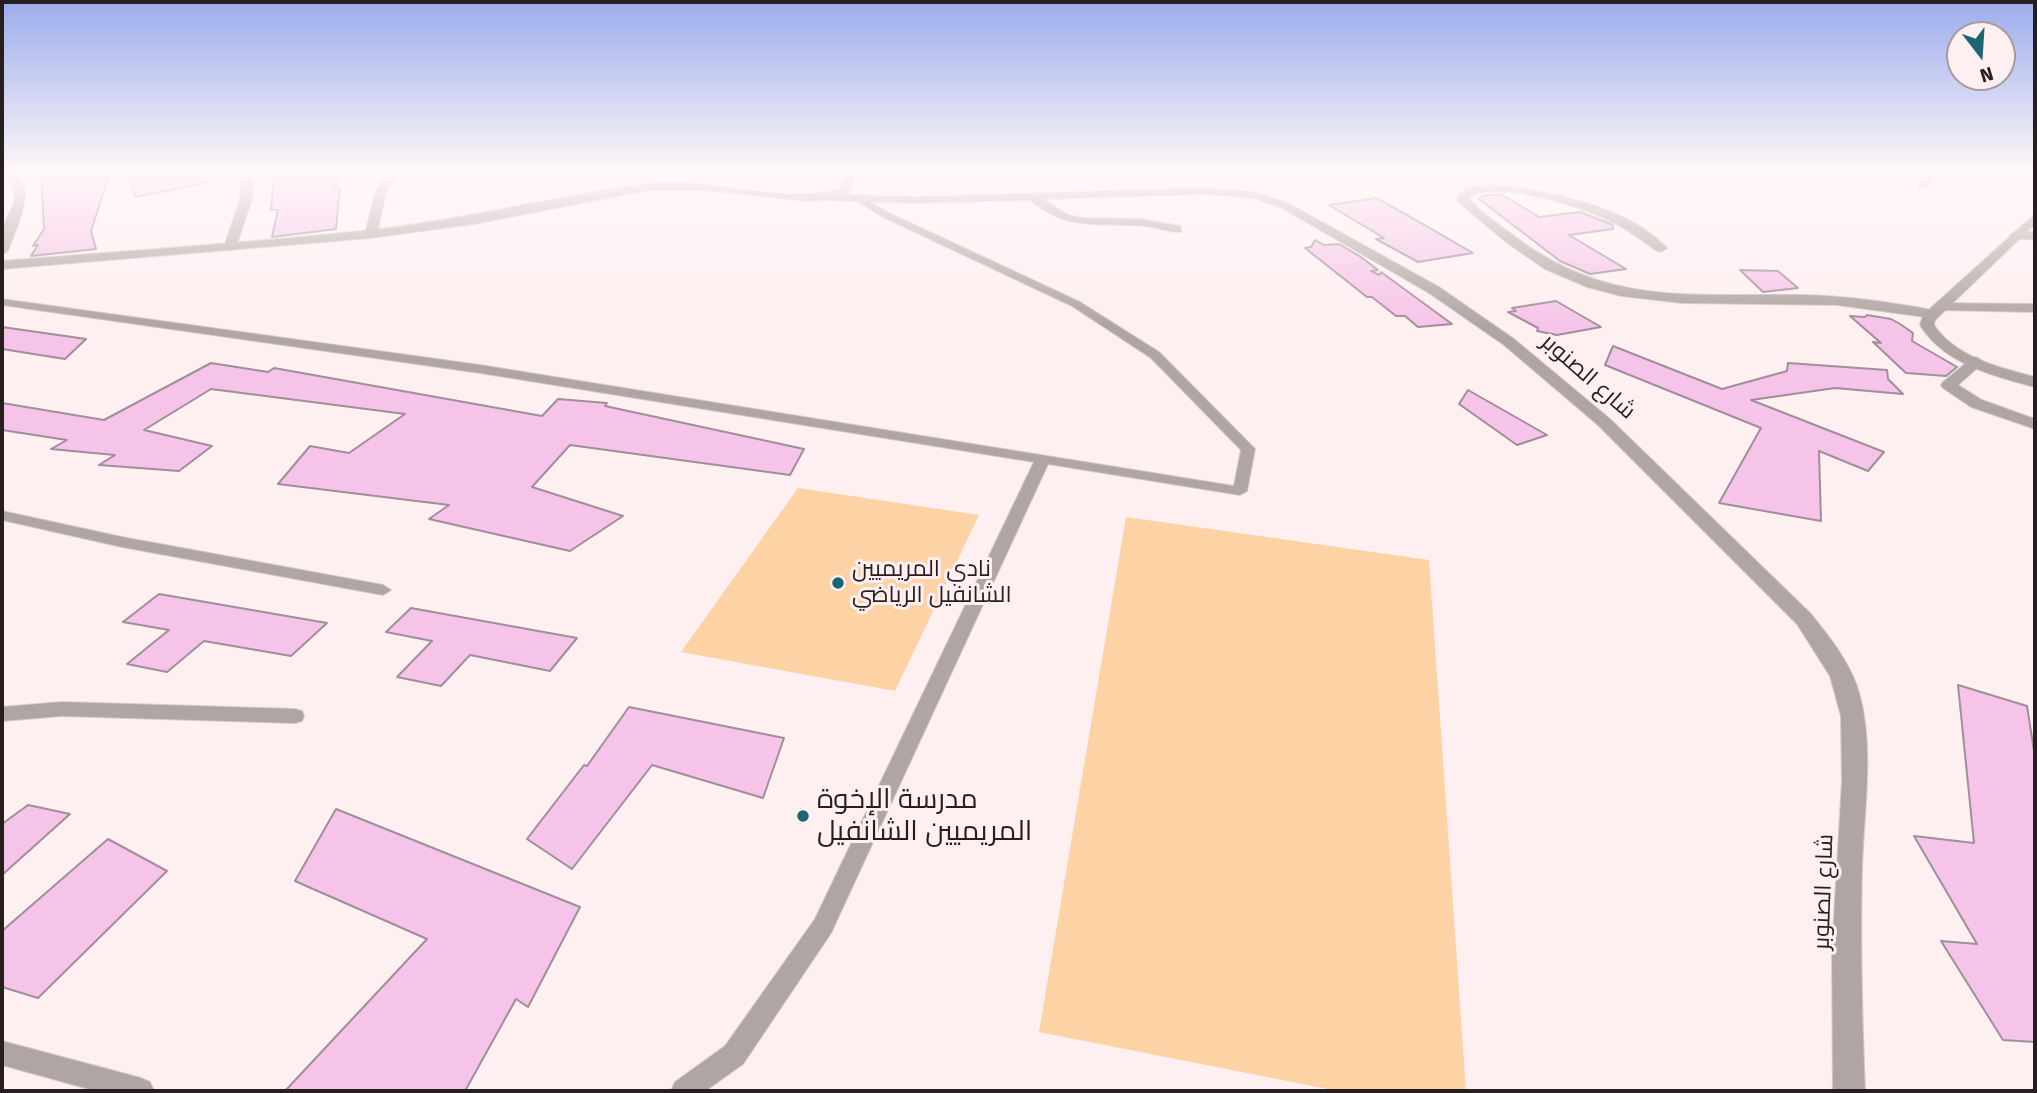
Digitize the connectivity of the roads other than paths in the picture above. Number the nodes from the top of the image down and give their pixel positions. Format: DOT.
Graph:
graph roads {
  1 [pos="12,223"];
  2 [pos="238,223"];
  3 [pos="373,223"];
  4 [pos="452,223"];
  5 [pos="903,223"];
  6 [pos="1155,223"];
  7 [pos="1319,223"];
  8 [pos="1492,223"];
  9 [pos="1622,223"];
  10 [pos="2029,223"];
  11 [pos="1177,229"];
  12 [pos="371,234"];
  13 [pos="2016,234"];
  14 [pos="2035,236"];
  15 [pos="230,247"];
  16 [pos="1661,248"];
  17 [pos="2,251"];
  18 [pos="2,265"];
  19 [pos="2,302"];
  20 [pos="2035,308"];
  21 [pos="1937,310"];
  22 [pos="1976,362"];
  23 [pos="2035,382"];
  24 [pos="2035,424"];
  25 [pos="1043,459"];
  26 [pos="2,516"];
  27 [pos="383,590"];
  28 [pos="2,714"];
  29 [pos="295,716"];
  30 [pos="2,1053"];
  31 [pos="111,1088"];
  32 [pos="141,1091"];
  33 [pos="684,1091"];
  34 [pos="1849,1091"];
  1 -- 17 [label="street"];
  2 -- 15 [label="street"];
  3 -- 12 [label="street"];
  4 -- 12 [label="street, شارع الصنوبر"];
  5 -- 25 [label="lane"];
  6 -- 11 [label="street"];
  7 -- 34 [label="street, شارع الصنوبر"];
  8 -- 21 [label="street"];
  9 -- 16 [label="street"];
  10 -- 13 [label="street"];
  12 -- 15 [label="street, شارع الصنوبر"];
  13 -- 14 [label="street"];
  13 -- 21 [label="street"];
  15 -- 18 [label="street, شارع الصنوبر"];
  19 -- 25 [label="lane"];
  20 -- 21 [label="street"];
  21 -- 22 [label="street"];
  22 -- 23 [label="street"];
  22 -- 24 [label="street"];
  25 -- 33 [label="lane"];
  26 -- 27 [label="lane"];
  28 -- 29 [label="lane"];
  30 -- 31 [label="lane"];
  31 -- 32 [label="lane"];
}
